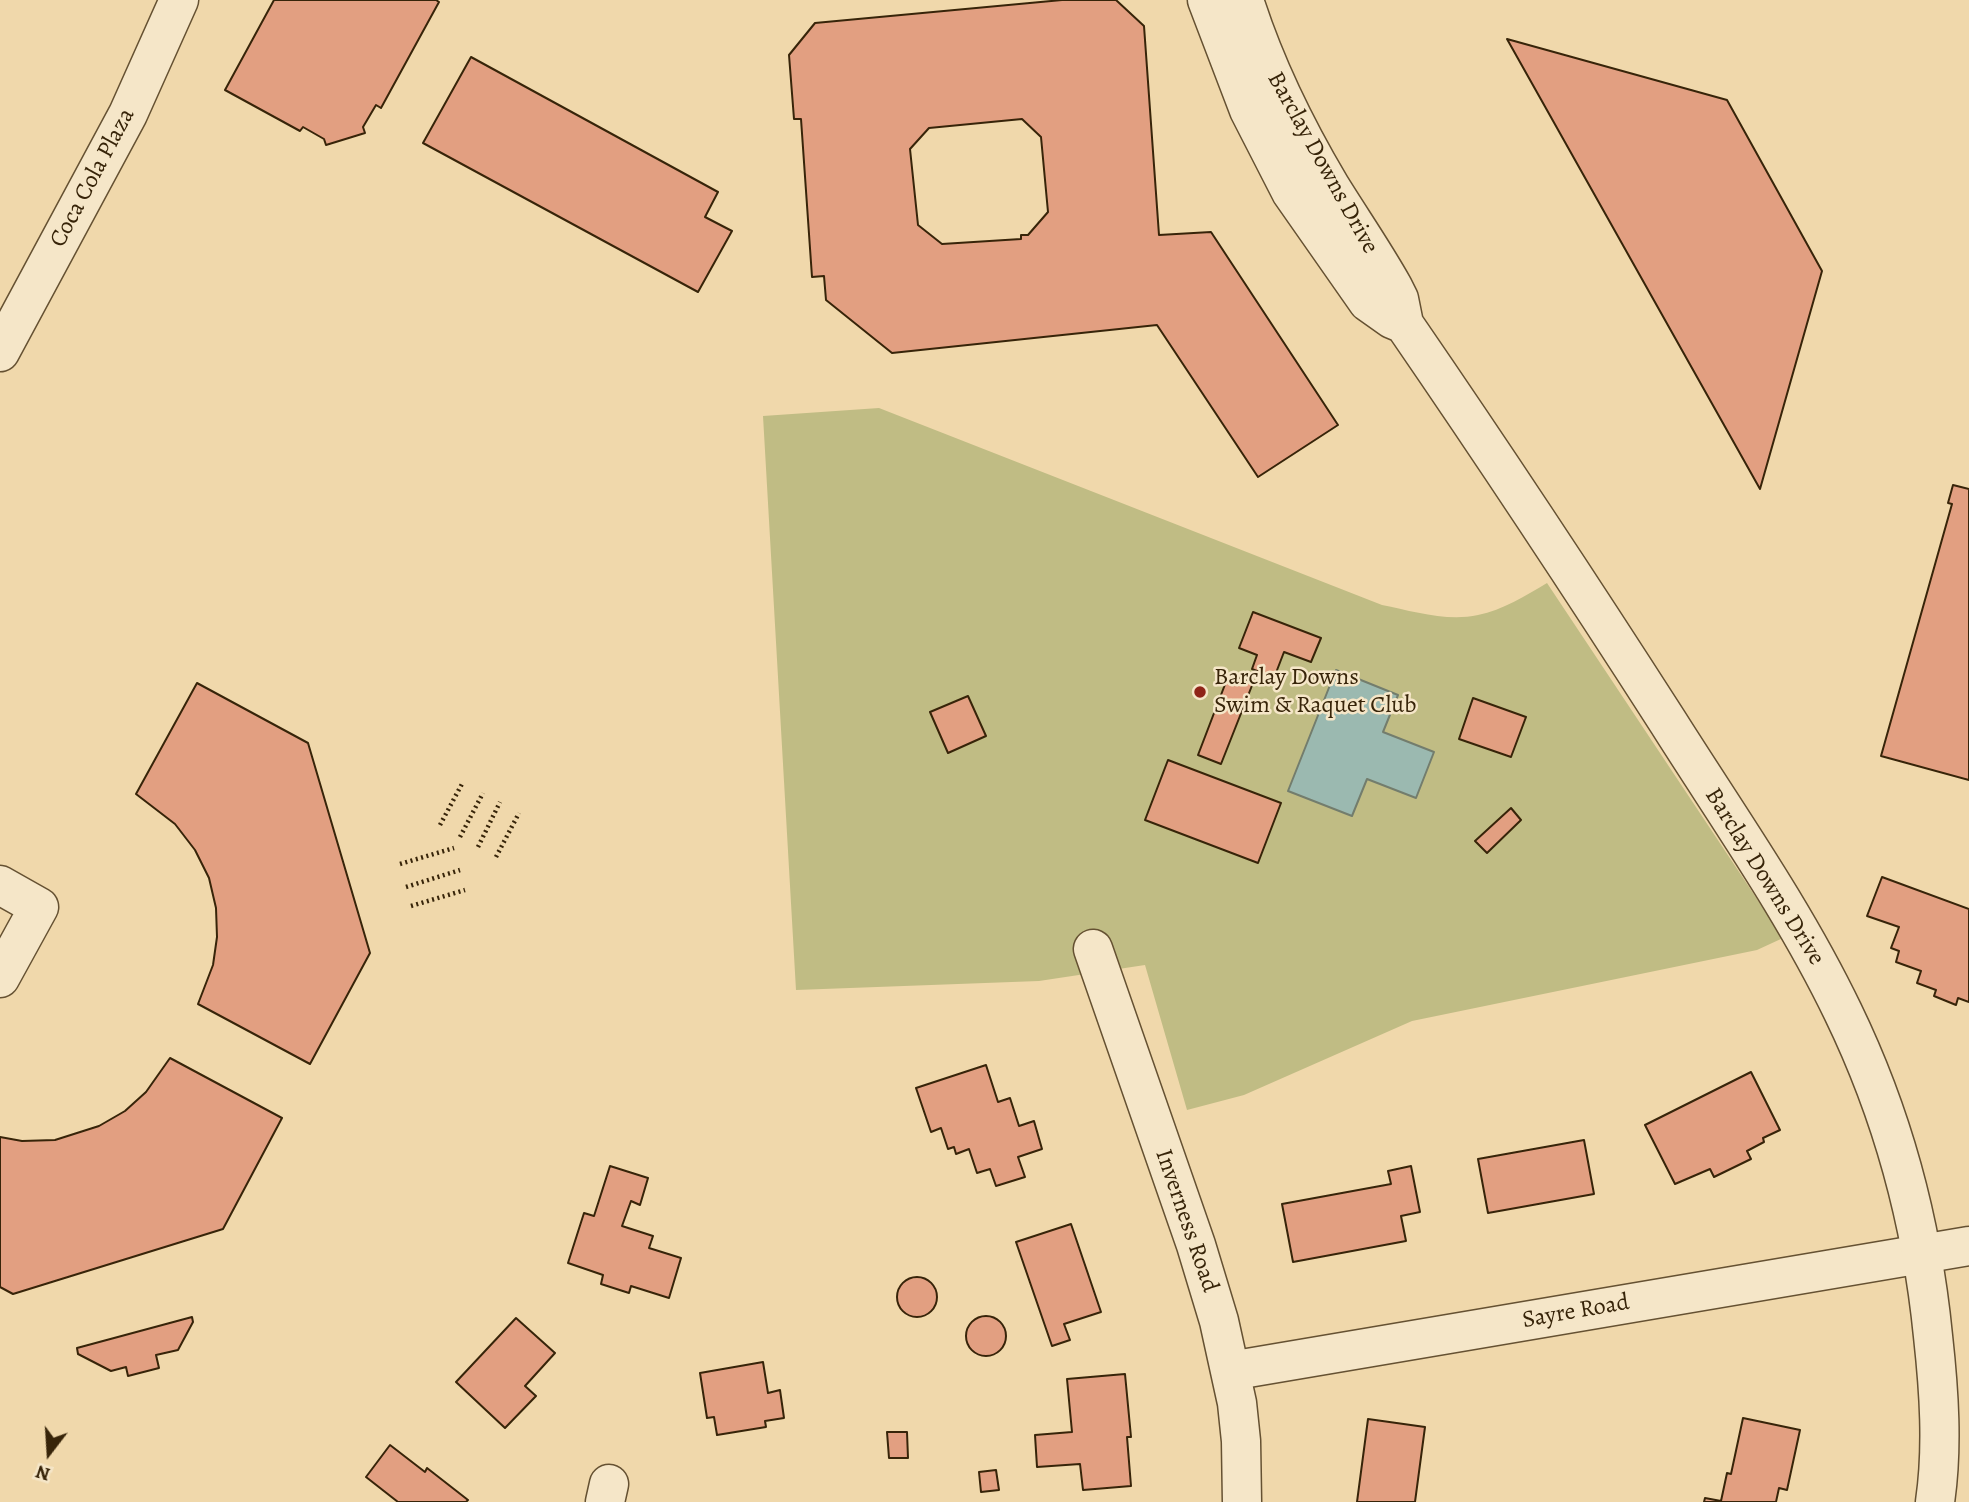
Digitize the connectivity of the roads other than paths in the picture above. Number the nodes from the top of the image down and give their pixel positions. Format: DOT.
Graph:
graph roads {
  1 [pos="179,0"];
  2 [pos="1207,0"];
  3 [pos="1244,0"];
  4 [pos="1404,324"];
  5 [pos="0,352"];
  6 [pos="0,885"];
  7 [pos="1093,948"];
  8 [pos="0,978"];
  9 [pos="1969,1245"];
  10 [pos="1922,1254"];
  11 [pos="1230,1371"];
  12 [pos="1242,1502"];
  13 [pos="1935,1502"];
  1 -- 5 [label="street, Coca Cola Plaza"];
  2 -- 4 [label="street, Barclay Downs Drive"];
  3 -- 4 [label="street, Barclay Downs Drive"];
  4 -- 10 [label="street, Barclay Downs Drive"];
  6 -- 8 [label="street"];
  7 -- 11 [label="street, Inverness Road"];
  9 -- 10 [label="street, Sayre Road"];
  10 -- 11 [label="street, Sayre Road"];
  10 -- 13 [label="street, Barclay Downs Drive"];
  11 -- 12 [label="street, Inverness Road"];
}
